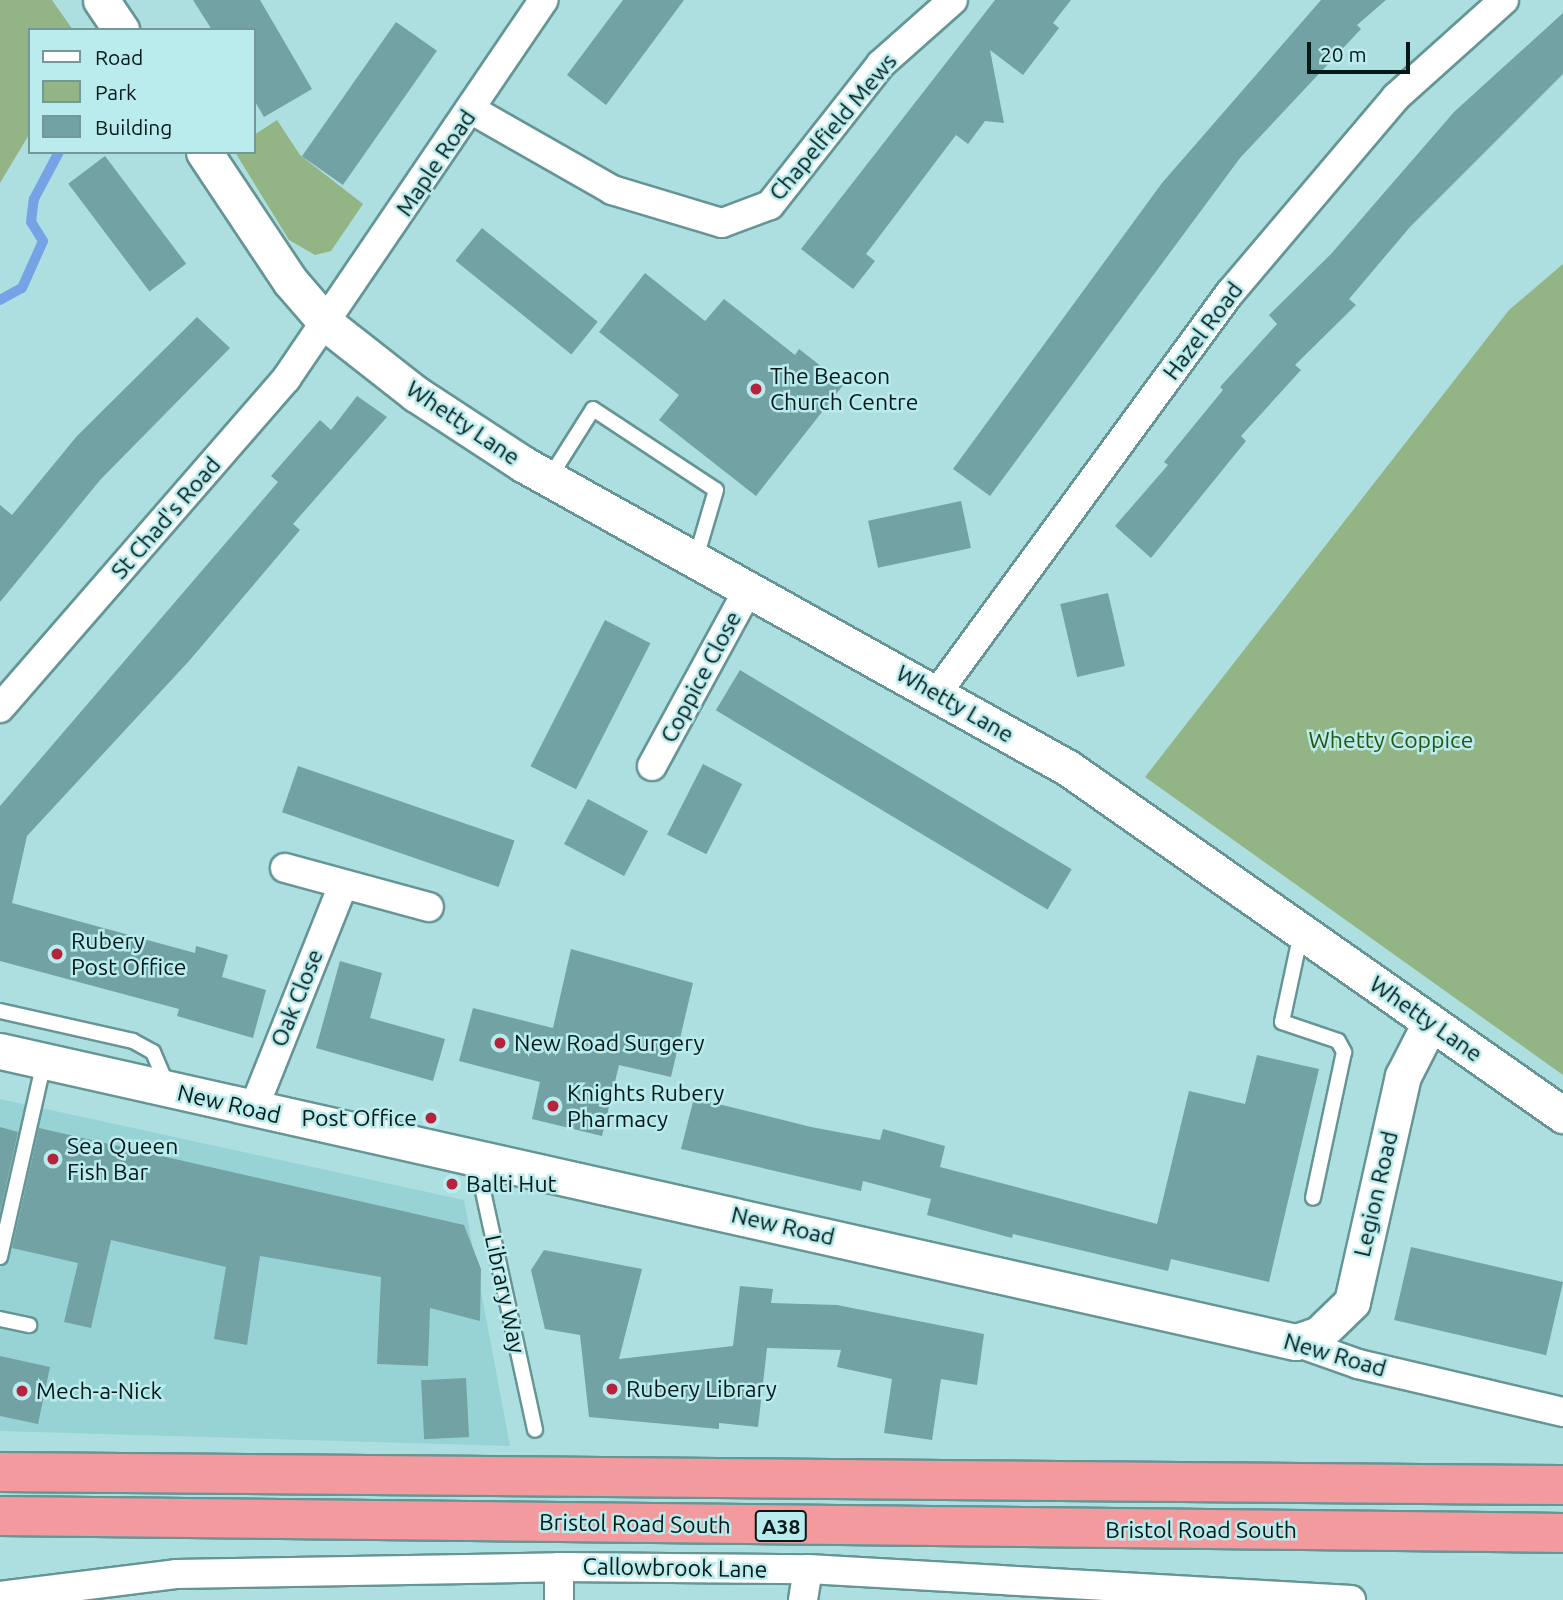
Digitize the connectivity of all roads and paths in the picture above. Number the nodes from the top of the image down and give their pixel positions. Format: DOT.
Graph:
graph roads {
  1 [pos="101,0"];
  2 [pos="544,0"];
  3 [pos="953,0"];
  4 [pos="1504,0"];
  5 [pos="120,28"];
  6 [pos="472,110"];
  7 [pos="205,154"];
  8 [pos="328,325"];
  9 [pos="549,478"];
  10 [pos="696,558"];
  11 [pos="749,588"];
  12 [pos="937,693"];
  13 [pos="0,708"];
  14 [pos="652,766"];
  15 [pos="285,868"];
  16 [pos="342,887"];
  17 [pos="429,907"];
  18 [pos="1302,932"];
  19 [pos="0,1011"];
  20 [pos="1430,1023"];
  21 [pos="0,1051"];
  22 [pos="44,1061"];
  23 [pos="168,1090"];
  24 [pos="253,1110"];
  25 [pos="1563,1115"];
  26 [pos="475,1158"];
  27 [pos="1313,1198"];
  28 [pos="0,1257"];
  29 [pos="0,1319"];
  30 [pos="30,1325"];
  31 [pos="1296,1342"];
  32 [pos="1563,1412"];
  33 [pos="535,1430"];
  34 [pos="0,1472"];
  35 [pos="1563,1485"];
  36 [pos="0,1516"];
  37 [pos="1563,1533"];
  38 [pos="559,1567"];
  39 [pos="808,1569"];
  40 [pos="0,1596"];
  41 [pos="559,1600"];
  42 [pos="803,1600"];
  43 [pos="1351,1600"];
  1 -- 5 [label="street"];
  2 -- 6 [label="street, Maple Road"];
  3 -- 6 [label="street, Chapelfield Mews"];
  4 -- 12 [label="street, Hazel Road"];
  6 -- 8 [label="street, Maple Road"];
  7 -- 8 [label="street, Whetty Lane"];
  8 -- 9 [label="street, Whetty Lane"];
  8 -- 13 [label="street, St Chad's Road"];
  9 -- 10 [label="street, Whetty Lane"];
  9 -- 10 [label="lane"];
  10 -- 11 [label="street, Whetty Lane"];
  11 -- 12 [label="street, Whetty Lane"];
  11 -- 14 [label="street, Coppice Close"];
  12 -- 18 [label="street, Whetty Lane"];
  15 -- 16 [label="street"];
  16 -- 17 [label="street"];
  16 -- 24 [label="street, Oak Close"];
  18 -- 20 [label="street, Whetty Lane"];
  18 -- 27 [label="lane"];
  19 -- 23 [label="lane"];
  20 -- 25 [label="street, Whetty Lane"];
  20 -- 31 [label="street, Legion Road"];
  21 -- 22 [label="street, New Road"];
  22 -- 23 [label="street, New Road"];
  22 -- 28 [label="lane"];
  23 -- 24 [label="street, New Road"];
  24 -- 26 [label="street, New Road"];
  26 -- 31 [label="street, New Road"];
  26 -- 33 [label="lane, Library Way"];
  29 -- 30 [label="lane"];
  31 -- 32 [label="street, New Road"];
  34 -- 35 [label="highway, Bristol Road South / A38"];
  36 -- 37 [label="highway, Bristol Road South / A38"];
  38 -- 39 [label="street, Callowbrook Lane"];
  38 -- 40 [label="street, Callowbrook Lane"];
  38 -- 41 [label="street"];
  39 -- 42 [label="street"];
  39 -- 43 [label="street, Callowbrook Lane"];
}
